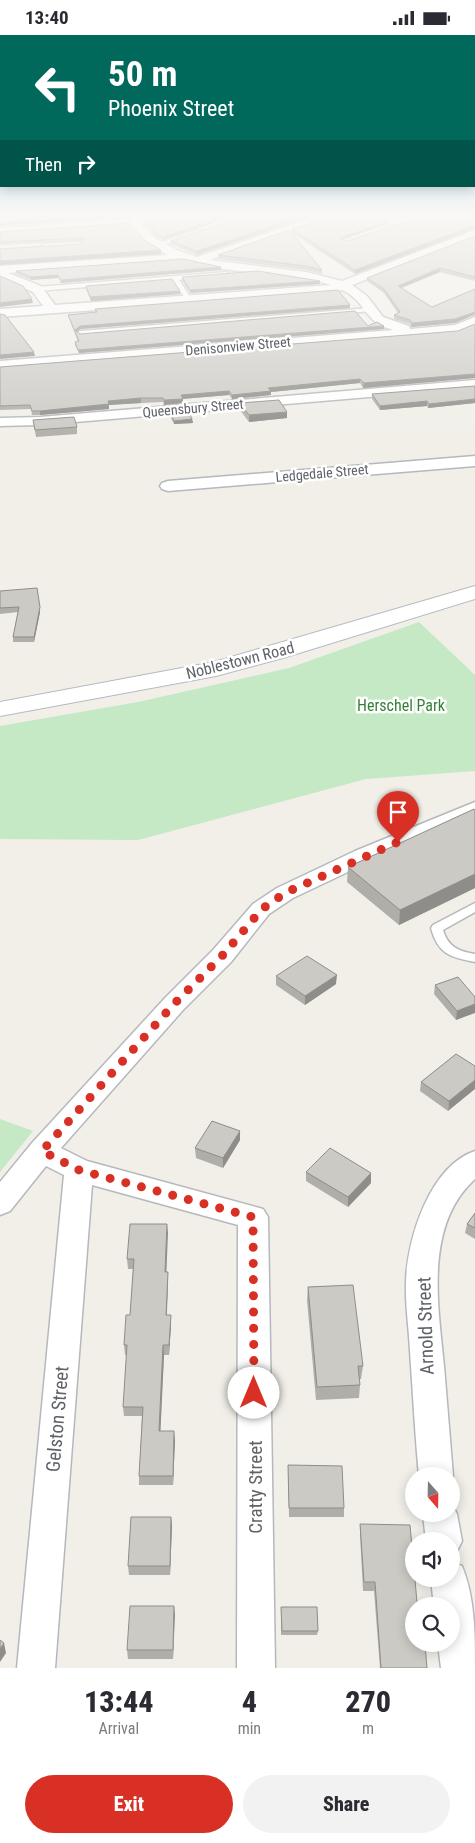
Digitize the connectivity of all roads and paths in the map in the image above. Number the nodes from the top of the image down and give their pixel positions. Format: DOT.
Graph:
graph roads {
  1 [pos="39,292"];
  2 [pos="184,292"];
  3 [pos="290,292"];
  4 [pos="355,292"];
  5 [pos="189,300"];
  6 [pos="52,310"];
  7 [pos="370,310"];
  8 [pos="0,313"];
  9 [pos="475,321"];
  10 [pos="412,331"];
  11 [pos="80,333"];
  12 [pos="0,365"];
  13 [pos="475,384"];
  14 [pos="0,422"];
  15 [pos="475,461"];
  16 [pos="168,486"];
  17 [pos="475,592"];
  18 [pos="0,709"];
  19 [pos="475,809"];
  20 [pos="475,907"];
  21 [pos="475,958"];
  22 [pos="42,1151"];
  23 [pos="475,1162"];
  24 [pos="79,1170"];
  25 [pos="0,1203"];
  26 [pos="435,1467"];
  27 [pos="449,1587"];
  28 [pos="36,1668"];
  29 [pos="256,1668"];
  30 [pos="460,1668"];
  1 -- 6 [label="street"];
  2 -- 5 [label="lane"];
  3 -- 5 [label="street"];
  4 -- 7 [label="street"];
  5 -- 6 [label="street"];
  6 -- 8 [label="street"];
  7 -- 10 [label="street"];
  7 -- 11 [label="lane"];
  9 -- 10 [label="street, Denisonview Street"];
  10 -- 12 [label="street, Denisonview Street"];
  13 -- 14 [label="street, Queensbury Street"];
  15 -- 16 [label="street, Ledgedale Street"];
  17 -- 18 [label="main road, Noblestown Road"];
  19 -- 22 [label="street"];
  20 -- 21 [label="lane"];
  22 -- 24 [label="street"];
  22 -- 25 [label="street"];
  23 -- 26 [label="street, Arnold Street"];
  24 -- 28 [label="street, Gelston Street"];
  24 -- 29 [label="street, Cratty Street"];
  27 -- 30 [label="street"];
}
